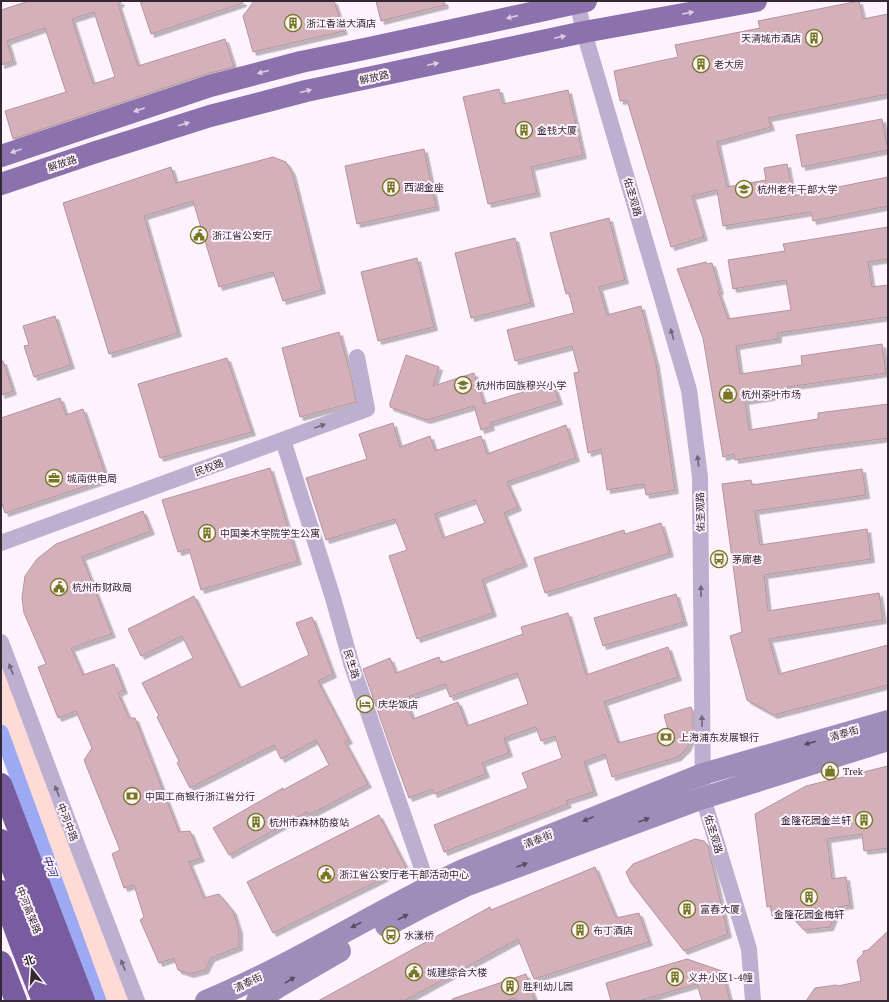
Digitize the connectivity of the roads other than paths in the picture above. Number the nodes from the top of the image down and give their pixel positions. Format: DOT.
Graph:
graph roads {
  1 [pos="756,1"];
  2 [pos="580,2"];
  3 [pos="584,32"];
  4 [pos="1,156"];
  5 [pos="1,184"];
  6 [pos="357,358"];
  7 [pos="283,440"];
  8 [pos="1,543"];
  9 [pos="1,642"];
  10 [pos="888,721"];
  11 [pos="888,740"];
  12 [pos="703,774"];
  13 [pos="1,784"];
  14 [pos="703,798"];
  15 [pos="1,806"];
  16 [pos="1,840"];
  17 [pos="428,886"];
  18 [pos="1,891"];
  19 [pos="1,919"];
  20 [pos="1,962"];
  21 [pos="16,1001"];
  22 [pos="32,1001"];
  23 [pos="44,1001"];
  24 [pos="65,1001"];
  25 [pos="75,1001"];
  26 [pos="84,1001"];
  27 [pos="137,1001"];
  28 [pos="206,1001"];
  29 [pos="257,1001"];
  30 [pos="753,1001"];
  3 -- 1 [label="main road, 解放路, one-way"];
  2 -- 3 [label="street, 佑圣观路"];
  2 -- 4 [label="main road, one-way"];
  5 -- 3 [label="main road, 解放路, one-way"];
  12 -- 3 [label="street, 佑圣观路, one-way"];
  7 -- 6 [label="street, 民权路, one-way"];
  7 -- 8 [label="street, 民权路"];
  7 -- 17 [label="street, 民生路"];
  27 -- 9 [label="street, 中河中路, one-way"];
  10 -- 12 [label="main road, 清泰街, one-way"];
  11 -- 14 [label="main road, 清泰街"];
  12 -- 14 [label="street, 佑圣观路"];
  12 -- 17 [label="main road, 清泰街, one-way"];
  13 -- 26 [label="highway"];
  29 -- 14 [label="main road, 清泰街, one-way"];
  14 -- 30 [label="street, 佑圣观路"];
  15 -- 25 [label="main road"];
  16 -- 24 [label="highway, 中河高架路"];
  17 -- 28 [label="main road, 清泰街, one-way"];
  18 -- 23 [label="highway, 中河高架路"];
  19 -- 22 [label="main road"];
  20 -- 21 [label="highway"];
}
